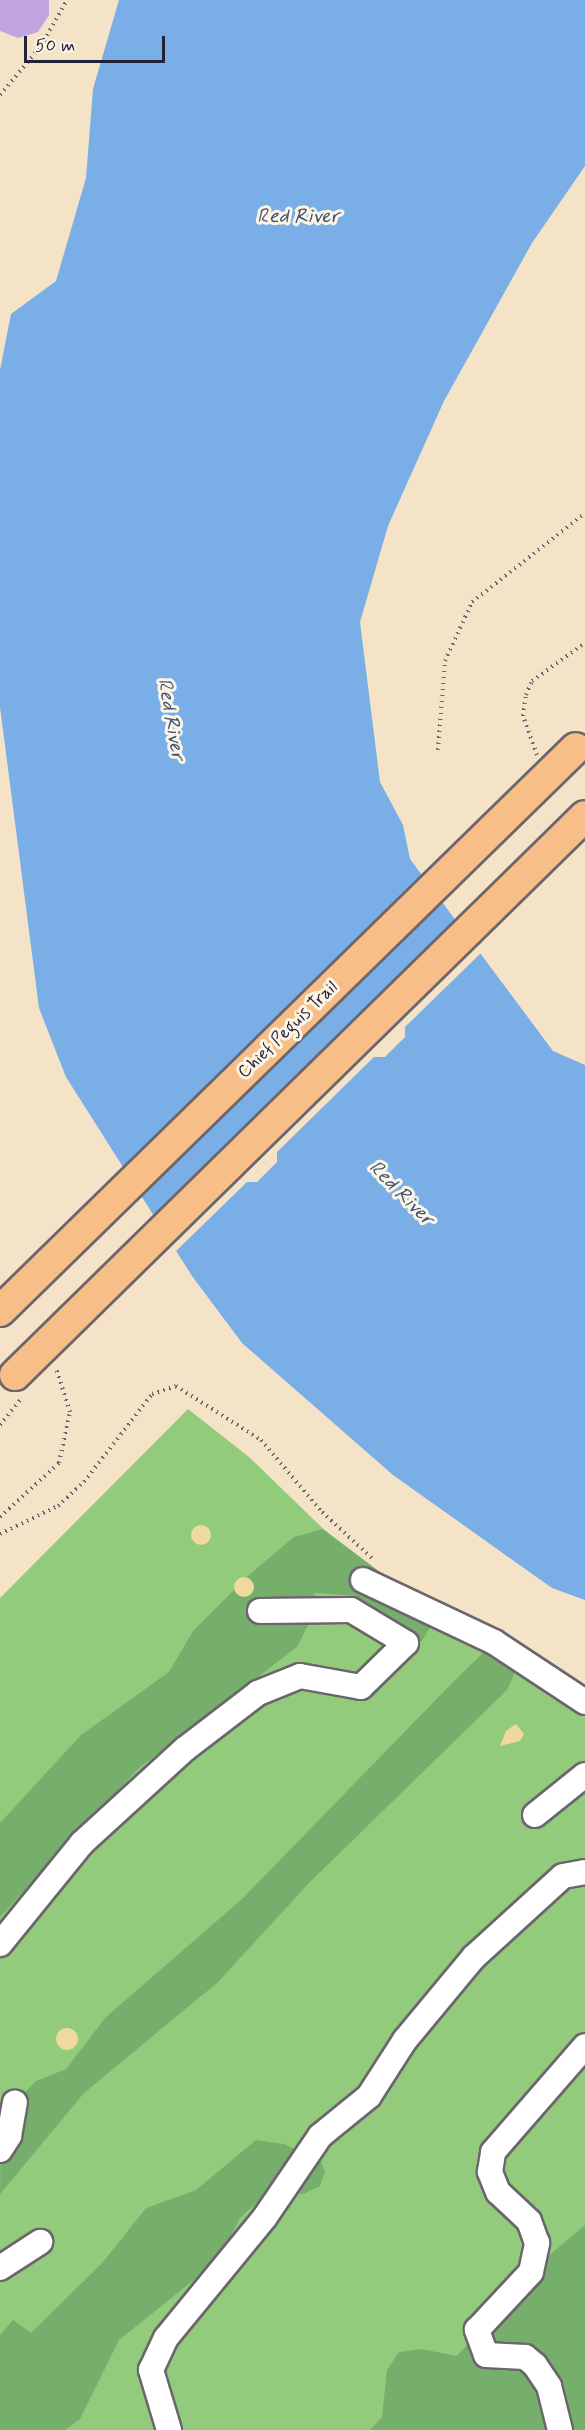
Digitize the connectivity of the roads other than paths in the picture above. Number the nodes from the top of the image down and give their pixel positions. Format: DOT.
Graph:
graph roads {
  1 [pos="576,748"];
  2 [pos="585,816"];
  3 [pos="0,1311"];
  4 [pos="20,1385"];
  5 [pos="371,1572"];
  6 [pos="260,1611"];
  7 [pos="585,1702"];
  8 [pos="585,1775"];
  9 [pos="535,1815"];
  10 [pos="585,1872"];
  11 [pos="0,1944"];
  12 [pos="585,2046"];
  13 [pos="15,2103"];
  14 [pos="0,2150"];
  15 [pos="40,2242"];
  16 [pos="0,2268"];
  17 [pos="169,2430"];
  18 [pos="560,2430"];
  1 -- 3 [label="main road, Chief Peguis Trail, bridge"];
  2 -- 4 [label="main road, bridge"];
  5 -- 7 [label="lane"];
  6 -- 11 [label="lane"];
  8 -- 9 [label="lane"];
  10 -- 17 [label="lane"];
  12 -- 18 [label="lane"];
  13 -- 14 [label="lane"];
  15 -- 16 [label="lane"];
}
